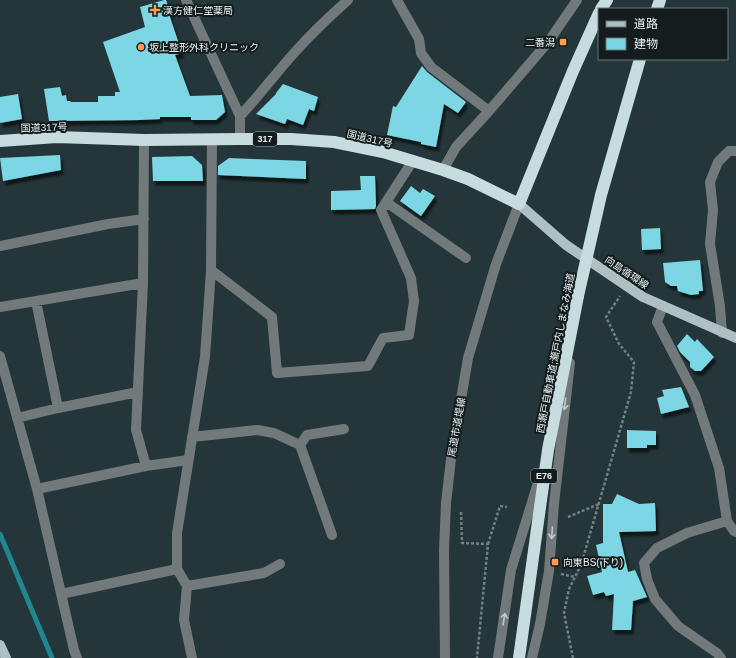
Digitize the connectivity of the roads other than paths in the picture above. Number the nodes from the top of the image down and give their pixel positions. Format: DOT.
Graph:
graph roads {
  1 [pos="186,0"];
  2 [pos="348,0"];
  3 [pos="397,0"];
  4 [pos="577,0"];
  5 [pos="598,16"];
  6 [pos="640,60"];
  7 [pos="489,111"];
  8 [pos="240,116"];
  9 [pos="240,139"];
  10 [pos="144,140"];
  11 [pos="212,140"];
  12 [pos="0,141"];
  13 [pos="736,150"];
  14 [pos="412,162"];
  15 [pos="443,170"];
  16 [pos="386,202"];
  17 [pos="519,204"];
  18 [pos="144,219"];
  19 [pos="0,246"];
  20 [pos="466,258"];
  21 [pos="211,270"];
  22 [pos="143,283"];
  23 [pos="578,296"];
  24 [pos="36,301"];
  25 [pos="663,306"];
  26 [pos="0,307"];
  27 [pos="722,332"];
  28 [pos="736,338"];
  29 [pos="0,356"];
  30 [pos="138,392"];
  31 [pos="58,408"];
  32 [pos="17,418"];
  33 [pos="344,429"];
  34 [pos="192,437"];
  35 [pos="300,445"];
  36 [pos="548,450"];
  37 [pos="188,460"];
  38 [pos="146,466"];
  39 [pos="36,489"];
  40 [pos="727,521"];
  41 [pos="736,532"];
  42 [pos="332,535"];
  43 [pos="280,564"];
  44 [pos="177,569"];
  45 [pos="187,586"];
  46 [pos="61,594"];
  47 [pos="0,645"];
  48 [pos="6,658"];
  49 [pos="77,658"];
  50 [pos="192,658"];
  51 [pos="444,658"];
  52 [pos="498,658"];
  53 [pos="519,658"];
  54 [pos="532,658"];
  55 [pos="721,658"];
  1 -- 8 [label="street"];
  2 -- 8 [label="street"];
  3 -- 7 [label="street"];
  4 -- 7 [label="street"];
  5 -- 17 [label="highway"];
  6 -- 23 [label="highway, 西瀬戸自動車道;瀬戸内しまなみ海道 / E76, bridge"];
  7 -- 15 [label="street"];
  8 -- 9 [label="street"];
  9 -- 11 [label="highway, 国道317号 / 317"];
  9 -- 14 [label="highway, 国道317号 / 317"];
  10 -- 11 [label="highway, 国道317号 / 317"];
  10 -- 12 [label="highway, 国道317号 / 317"];
  10 -- 18 [label="street"];
  11 -- 21 [label="street"];
  13 -- 27 [label="street"];
  14 -- 15 [label="highway, 国道317号 / 317"];
  14 -- 16 [label="street"];
  15 -- 17 [label="highway, 国道317号 / 317"];
  16 -- 20 [label="street"];
  16 -- 21 [label="street"];
  17 -- 25 [label="main road, 向島循環線"];
  17 -- 51 [label="street, 尾道市道堤線"];
  18 -- 19 [label="street"];
  18 -- 22 [label="street"];
  21 -- 34 [label="street"];
  22 -- 24 [label="street"];
  22 -- 30 [label="street"];
  23 -- 36 [label="highway, 西瀬戸自動車道;瀬戸内しまなみ海道 / E76"];
  23 -- 54 [label="street, one-way"];
  24 -- 26 [label="street"];
  24 -- 31 [label="street"];
  25 -- 27 [label="main road, 向島循環線"];
  25 -- 40 [label="street"];
  27 -- 28 [label="main road, 向島循環線"];
  29 -- 32 [label="street"];
  30 -- 31 [label="street"];
  30 -- 38 [label="street"];
  31 -- 32 [label="street"];
  32 -- 39 [label="street"];
  33 -- 35 [label="street"];
  34 -- 35 [label="street"];
  34 -- 37 [label="street"];
  35 -- 42 [label="street"];
  52 -- 36 [label="street, one-way"];
  36 -- 53 [label="highway, 西瀬戸自動車道;瀬戸内しまなみ海道 / E76"];
  37 -- 38 [label="street"];
  37 -- 44 [label="street"];
  38 -- 39 [label="street"];
  39 -- 46 [label="street"];
  40 -- 41 [label="street"];
  40 -- 55 [label="street"];
  43 -- 45 [label="street"];
  44 -- 45 [label="street"];
  44 -- 46 [label="street"];
  45 -- 50 [label="street"];
  46 -- 49 [label="street"];
  47 -- 48 [label="main road"];
}
